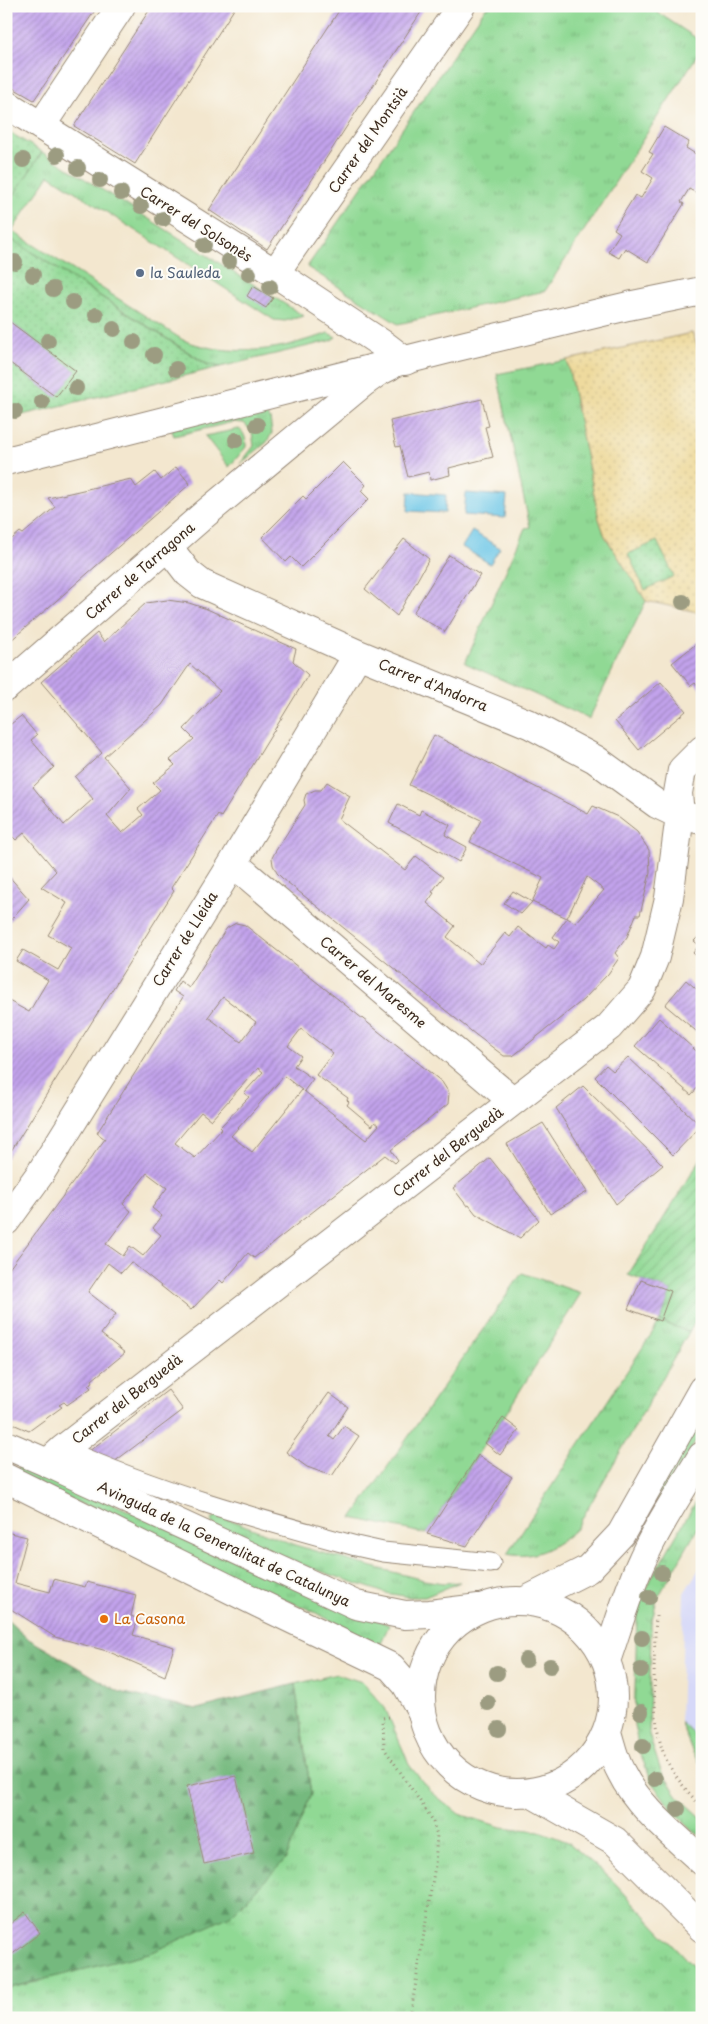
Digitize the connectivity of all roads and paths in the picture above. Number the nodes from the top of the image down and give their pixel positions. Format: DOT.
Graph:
graph roads {
  1 [pos="121,6"];
  2 [pos="461,6"];
  3 [pos="6,104"];
  4 [pos="41,126"];
  5 [pos="275,274"];
  6 [pos="702,291"];
  7 [pos="395,353"];
  8 [pos="319,382"];
  9 [pos="274,455"];
  10 [pos="6,461"];
  11 [pos="168,547"];
  12 [pos="358,654"];
  13 [pos="6,687"];
  14 [pos="702,750"];
  15 [pos="691,817"];
  16 [pos="232,863"];
  17 [pos="513,1101"];
  18 [pos="6,1222"];
  19 [pos="702,1390"];
  20 [pos="6,1445"];
  21 [pos="55,1456"];
  22 [pos="702,1456"];
  23 [pos="6,1478"];
  24 [pos="491,1563"];
  25 [pos="525,1601"];
  26 [pos="659,1607"];
  27 [pos="479,1608"];
  28 [pos="606,1661"];
  29 [pos="422,1712"];
  30 [pos="607,1732"];
  31 [pos="531,1793"];
  32 [pos="702,1807"];
  33 [pos="702,1861"];
  34 [pos="702,1928"];
  35 [pos="410,2018"];
  1 -- 4 [label="street"];
  2 -- 5 [label="street, Carrer del Montsià"];
  3 -- 4 [label="street, Carrer del Solsonès"];
  4 -- 5 [label="street, Carrer del Solsonès"];
  5 -- 7 [label="street, Carrer del Solsonès"];
  6 -- 7 [label="street"];
  7 -- 8 [label="street"];
  7 -- 9 [label="street, Carrer de Tarragona"];
  8 -- 9 [label="street, Carrer de Tarragona"];
  8 -- 10 [label="street"];
  9 -- 11 [label="street, Carrer de Tarragona"];
  11 -- 12 [label="street, Carrer d'Andorra"];
  11 -- 13 [label="street, Carrer de Tarragona"];
  12 -- 15 [label="street, Carrer d'Andorra"];
  12 -- 16 [label="street, Carrer de Lleida"];
  14 -- 15 [label="street, Carrer del Berguedà"];
  15 -- 17 [label="street, Carrer del Berguedà"];
  16 -- 17 [label="street, Carrer del Maresme"];
  16 -- 18 [label="street, Carrer de Lleida"];
  17 -- 21 [label="street, Carrer del Berguedà"];
  19 -- 25 [label="street"];
  20 -- 21 [label="street, Avinguda de la Generalitat de Catalunya"];
  21 -- 24 [label="lane"];
  21 -- 27 [label="street, Avinguda de la Generalitat de Catalunya"];
  22 -- 28 [label="street"];
  23 -- 29 [label="street"];
  25 -- 27 [label="street"];
  25 -- 28 [label="street"];
  26 -- 32 [label="path"];
  27 -- 29 [label="street"];
  28 -- 30 [label="street"];
  29 -- 31 [label="street"];
  29 -- 35 [label="path"];
  30 -- 31 [label="street"];
  30 -- 33 [label="street"];
  31 -- 34 [label="street"];
}
